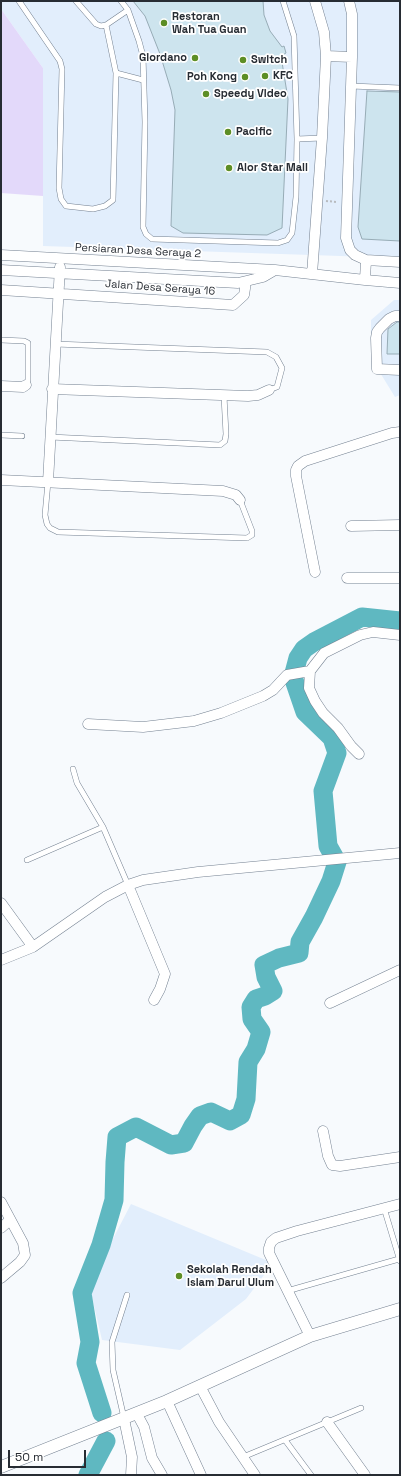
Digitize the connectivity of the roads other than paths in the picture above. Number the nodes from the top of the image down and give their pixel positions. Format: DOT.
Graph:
graph roads {
  1 [pos="19,1"];
  2 [pos="76,1"];
  3 [pos="121,1"];
  4 [pos="283,1"];
  5 [pos="315,1"];
  6 [pos="349,1"];
  7 [pos="128,10"];
  8 [pos="106,25"];
  9 [pos="326,56"];
  10 [pos="352,57"];
  11 [pos="116,73"];
  12 [pos="144,80"];
  13 [pos="351,86"];
  14 [pos="400,88"];
  15 [pos="322,138"];
  16 [pos="297,139"];
  17 [pos="1,255"];
  18 [pos="60,258"];
  19 [pos="366,260"];
  20 [pos="400,262"];
  21 [pos="1,270"];
  22 [pos="275,270"];
  23 [pos="60,273"];
  24 [pos="312,274"];
  25 [pos="365,280"];
  26 [pos="246,282"];
  27 [pos="400,283"];
  28 [pos="1,290"];
  29 [pos="58,293"];
  30 [pos="400,316"];
  31 [pos="1,340"];
  32 [pos="55,344"];
  33 [pos="400,370"];
  34 [pos="26,385"];
  35 [pos="1,386"];
  36 [pos="52,389"];
  37 [pos="269,390"];
  38 [pos="224,396"];
  39 [pos="400,432"];
  40 [pos="1,435"];
  41 [pos="22,436"];
  42 [pos="50,437"];
  43 [pos="1,480"];
  44 [pos="48,482"];
  45 [pos="240,500"];
  46 [pos="400,525"];
  47 [pos="352,526"];
  48 [pos="315,572"];
  49 [pos="347,578"];
  50 [pos="400,578"];
  51 [pos="400,635"];
  52 [pos="308,672"];
  53 [pos="88,724"];
  54 [pos="359,754"];
  55 [pos="73,769"];
  56 [pos="103,827"];
  57 [pos="400,853"];
  58 [pos="27,860"];
  59 [pos="128,885"];
  60 [pos="1,903"];
  61 [pos="33,946"];
  62 [pos="1,960"];
  63 [pos="400,970"];
  64 [pos="154,1000"];
  65 [pos="330,1003"];
  66 [pos="323,1131"];
  67 [pos="400,1157"];
  68 [pos="1,1202"];
  69 [pos="400,1204"];
  70 [pos="384,1208"];
  71 [pos="10,1220"];
  72 [pos="1,1228"];
  73 [pos="399,1260"];
  74 [pos="1,1278"];
  75 [pos="287,1291"];
  76 [pos="127,1295"];
  77 [pos="400,1310"];
  78 [pos="310,1336"];
  79 [pos="200,1386"];
  80 [pos="168,1401"];
  81 [pos="361,1408"];
  82 [pos="137,1414"];
  83 [pos="124,1419"];
  84 [pos="327,1422"];
  85 [pos="285,1440"];
  86 [pos="243,1457"];
  87 [pos="1,1467"];
  88 [pos="131,1475"];
  89 [pos="162,1475"];
  90 [pos="201,1475"];
  91 [pos="255,1475"];
  92 [pos="311,1475"];
  93 [pos="365,1475"];
  1 -- 11 [label="lane"];
  2 -- 8 [label="lane"];
  3 -- 7 [label="lane"];
  4 -- 16 [label="lane"];
  5 -- 9 [label="street"];
  6 -- 10 [label="street"];
  7 -- 8 [label="lane"];
  7 -- 12 [label="lane"];
  8 -- 11 [label="lane"];
  9 -- 10 [label="street"];
  9 -- 15 [label="street"];
  10 -- 13 [label="street"];
  11 -- 12 [label="lane"];
  12 -- 16 [label="lane"];
  13 -- 14 [label="lane"];
  13 -- 19 [label="street"];
  15 -- 16 [label="lane"];
  15 -- 24 [label="street"];
  17 -- 18 [label="street, Persiaran Desa Seraya 2"];
  18 -- 22 [label="street, Persiaran Desa Seraya 2"];
  18 -- 23 [label="street"];
  19 -- 20 [label="street"];
  19 -- 25 [label="street"];
  21 -- 23 [label="street"];
  22 -- 24 [label="street, Persiaran Desa Seraya 2"];
  22 -- 26 [label="street"];
  23 -- 26 [label="street"];
  23 -- 29 [label="street"];
  24 -- 25 [label="street, Persiaran Desa Seraya 2"];
  25 -- 27 [label="street, Persiaran Desa Seraya 2"];
  26 -- 29 [label="street, Jalan Desa Seraya 16"];
  28 -- 29 [label="street, Jalan Desa Seraya 16"];
  29 -- 32 [label="street"];
  30 -- 33 [label="street"];
  31 -- 34 [label="lane"];
  32 -- 36 [label="street"];
  32 -- 37 [label="lane"];
  34 -- 35 [label="street"];
  36 -- 38 [label="street"];
  36 -- 42 [label="street"];
  37 -- 38 [label="street"];
  38 -- 42 [label="lane"];
  39 -- 48 [label="street"];
  40 -- 41 [label="lane"];
  42 -- 44 [label="street"];
  43 -- 44 [label="street"];
  44 -- 45 [label="street"];
  44 -- 45 [label="lane"];
  46 -- 47 [label="street"];
  49 -- 50 [label="street"];
  51 -- 52 [label="street"];
  52 -- 53 [label="street"];
  52 -- 54 [label="street"];
  55 -- 56 [label="lane"];
  56 -- 58 [label="lane"];
  56 -- 59 [label="lane"];
  57 -- 59 [label="street"];
  59 -- 61 [label="street"];
  59 -- 64 [label="street"];
  60 -- 61 [label="street"];
  61 -- 62 [label="street"];
  63 -- 65 [label="street"];
  66 -- 67 [label="street"];
  68 -- 71 [label="street"];
  69 -- 70 [label="street"];
  70 -- 73 [label="lane"];
  70 -- 75 [label="street"];
  71 -- 72 [label="street"];
  71 -- 74 [label="street"];
  73 -- 75 [label="lane"];
  75 -- 78 [label="street"];
  76 -- 83 [label="lane"];
  77 -- 78 [label="street"];
  78 -- 79 [label="street"];
  79 -- 80 [label="street"];
  79 -- 86 [label="street"];
  80 -- 82 [label="street"];
  80 -- 90 [label="street"];
  81 -- 84 [label="lane"];
  82 -- 83 [label="street"];
  82 -- 89 [label="street"];
  83 -- 87 [label="street"];
  83 -- 88 [label="street"];
  84 -- 85 [label="lane"];
  84 -- 93 [label="street"];
  85 -- 86 [label="lane"];
  85 -- 92 [label="lane"];
  86 -- 91 [label="street"];
}
